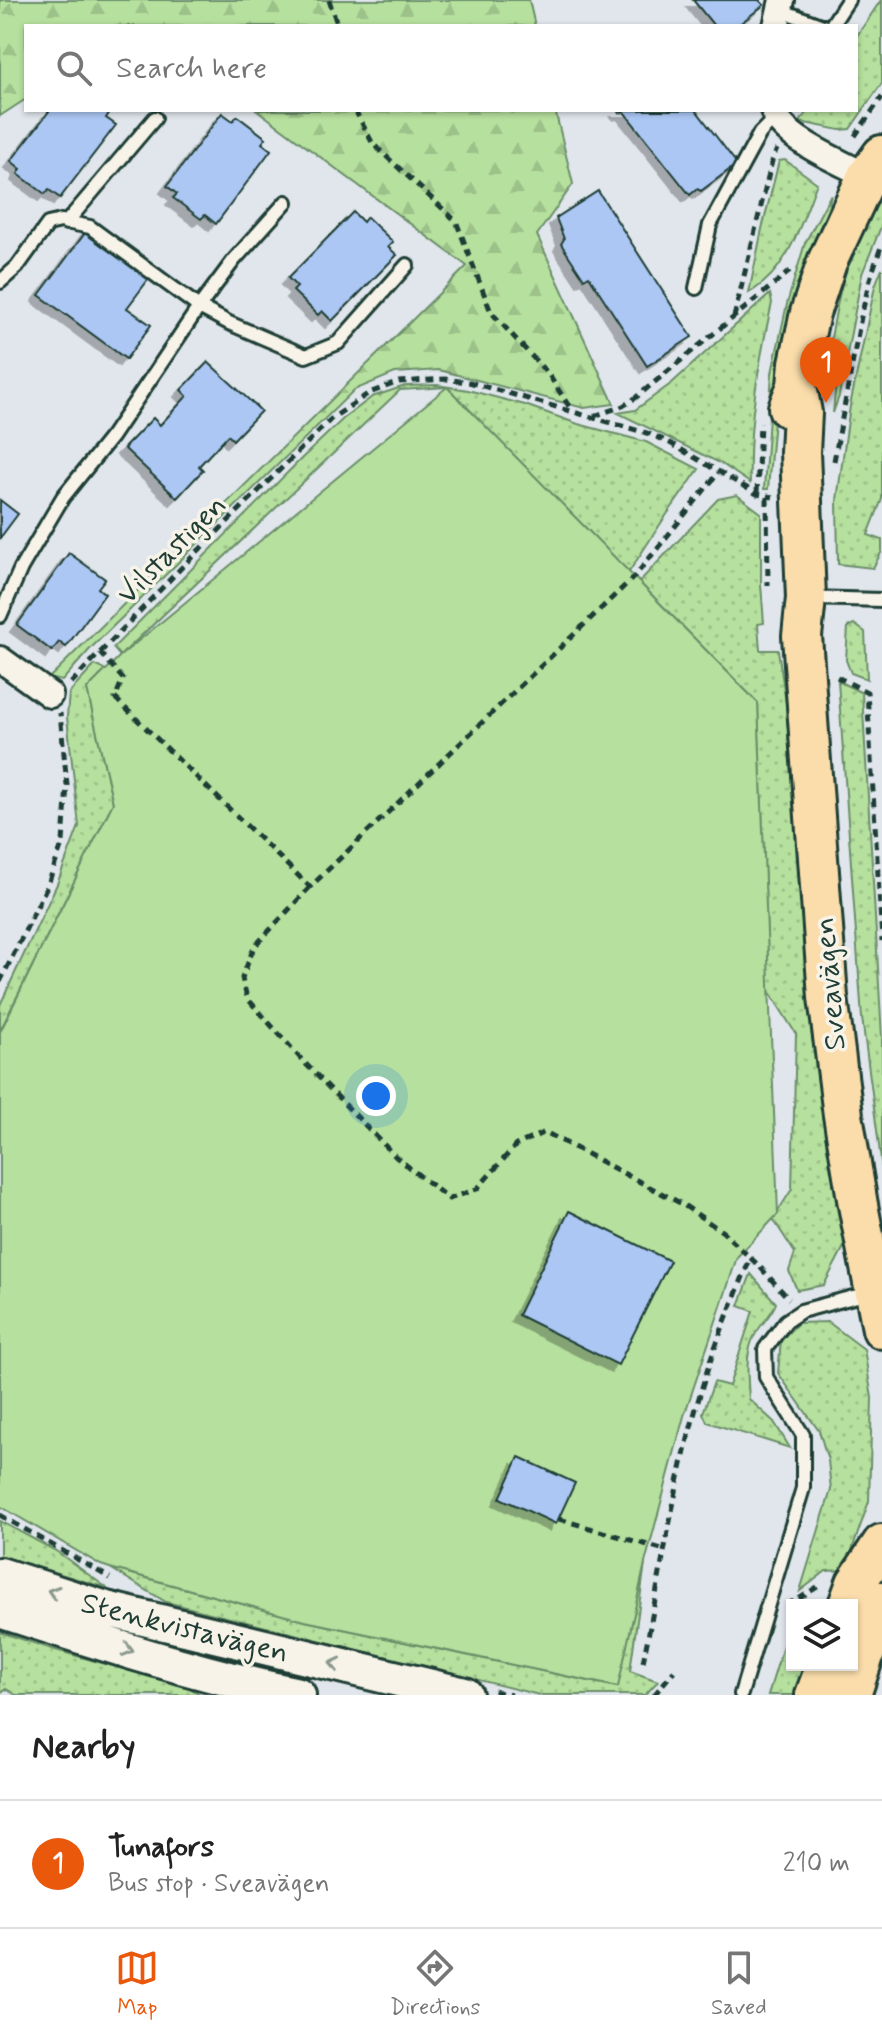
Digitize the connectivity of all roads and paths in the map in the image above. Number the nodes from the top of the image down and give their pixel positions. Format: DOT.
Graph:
graph roads {
  1 [pos="329,0"];
  2 [pos="848,0"];
  3 [pos="779,12"];
  4 [pos="337,24"];
  5 [pos="817,24"];
  6 [pos="832,24"];
  7 [pos="356,112"];
  8 [pos="780,117"];
  9 [pos="155,118"];
  10 [pos="875,165"];
  11 [pos="286,202"];
  12 [pos="66,223"];
  13 [pos="882,244"];
  14 [pos="407,265"];
  15 [pos="791,270"];
  16 [pos="0,282"];
  17 [pos="696,288"];
  18 [pos="199,307"];
  19 [pos="734,317"];
  20 [pos="572,411"];
  21 [pos="593,417"];
  22 [pos="833,470"];
  23 [pos="719,472"];
  24 [pos="757,494"];
  25 [pos="767,497"];
  26 [pos="787,594"];
  27 [pos="882,600"];
  28 [pos="0,616"];
  29 [pos="100,652"];
  30 [pos="0,659"];
  31 [pos="829,673"];
  32 [pos="58,698"];
  33 [pos="310,887"];
  34 [pos="882,941"];
  35 [pos="0,982"];
  36 [pos="750,1259"];
  37 [pos="875,1291"];
  38 [pos="801,1311"];
  39 [pos="882,1329"];
  40 [pos="0,1515"];
  41 [pos="559,1519"];
  42 [pos="882,1544"];
  43 [pos="665,1550"];
  44 [pos="0,1575"];
  45 [pos="122,1586"];
  46 [pos="839,1592"];
  47 [pos="882,1601"];
  48 [pos="0,1610"];
  49 [pos="766,1611"];
  50 [pos="291,1654"];
  51 [pos="643,1662"];
  52 [pos="674,1671"];
  53 [pos="824,1671"];
  54 [pos="285,1694"];
  55 [pos="741,1694"];
  56 [pos="465,1695"];
  57 [pos="654,1695"];
  58 [pos="815,1695"];
  59 [pos="851,1695"];
  1 -- 4 [label="path"];
  2 -- 6 [label="lane"];
  3 -- 5 [label="lane"];
  7 -- 20 [label="path"];
  8 -- 10 [label="street"];
  8 -- 17 [label="lane"];
  8 -- 19 [label="path"];
  9 -- 12 [label="lane"];
  10 -- 26 [label="main road, Sveavägen"];
  11 -- 18 [label="lane"];
  12 -- 16 [label="lane"];
  12 -- 18 [label="lane"];
  13 -- 22 [label="path"];
  14 -- 18 [label="lane"];
  15 -- 19 [label="path"];
  18 -- 28 [label="lane"];
  19 -- 21 [label="path"];
  20 -- 21 [label="path, Vilstastigen"];
  20 -- 29 [label="path, Vilstastigen"];
  21 -- 23 [label="path, Vilstastigen"];
  23 -- 24 [label="path, Vilstastigen"];
  23 -- 33 [label="path"];
  25 -- 26 [label="path"];
  26 -- 27 [label="lane"];
  26 -- 37 [label="main road, Sveavägen"];
  29 -- 32 [label="path, Vilstastigen"];
  29 -- 33 [label="path"];
  30 -- 32 [label="street"];
  31 -- 34 [label="path"];
  32 -- 35 [label="path"];
  33 -- 36 [label="path"];
  36 -- 38 [label="path"];
  36 -- 43 [label="path"];
  37 -- 38 [label="lane"];
  37 -- 39 [label="main road, Sveavägen"];
  38 -- 49 [label="lane"];
  40 -- 45 [label="path"];
  41 -- 43 [label="path"];
  42 -- 46 [label="main road"];
  43 -- 51 [label="path"];
  50 -- 44 [label="main road, Stenkvistavägen, one-way"];
  46 -- 49 [label="path"];
  47 -- 59 [label="main road"];
  48 -- 54 [label="main road, Stenkvistavägen, one-way"];
  49 -- 55 [label="lane"];
  50 -- 54 [label="street"];
  56 -- 50 [label="main road, Stenkvistavägen, one-way"];
  52 -- 57 [label="path"];
  53 -- 58 [label="main road"];
}
